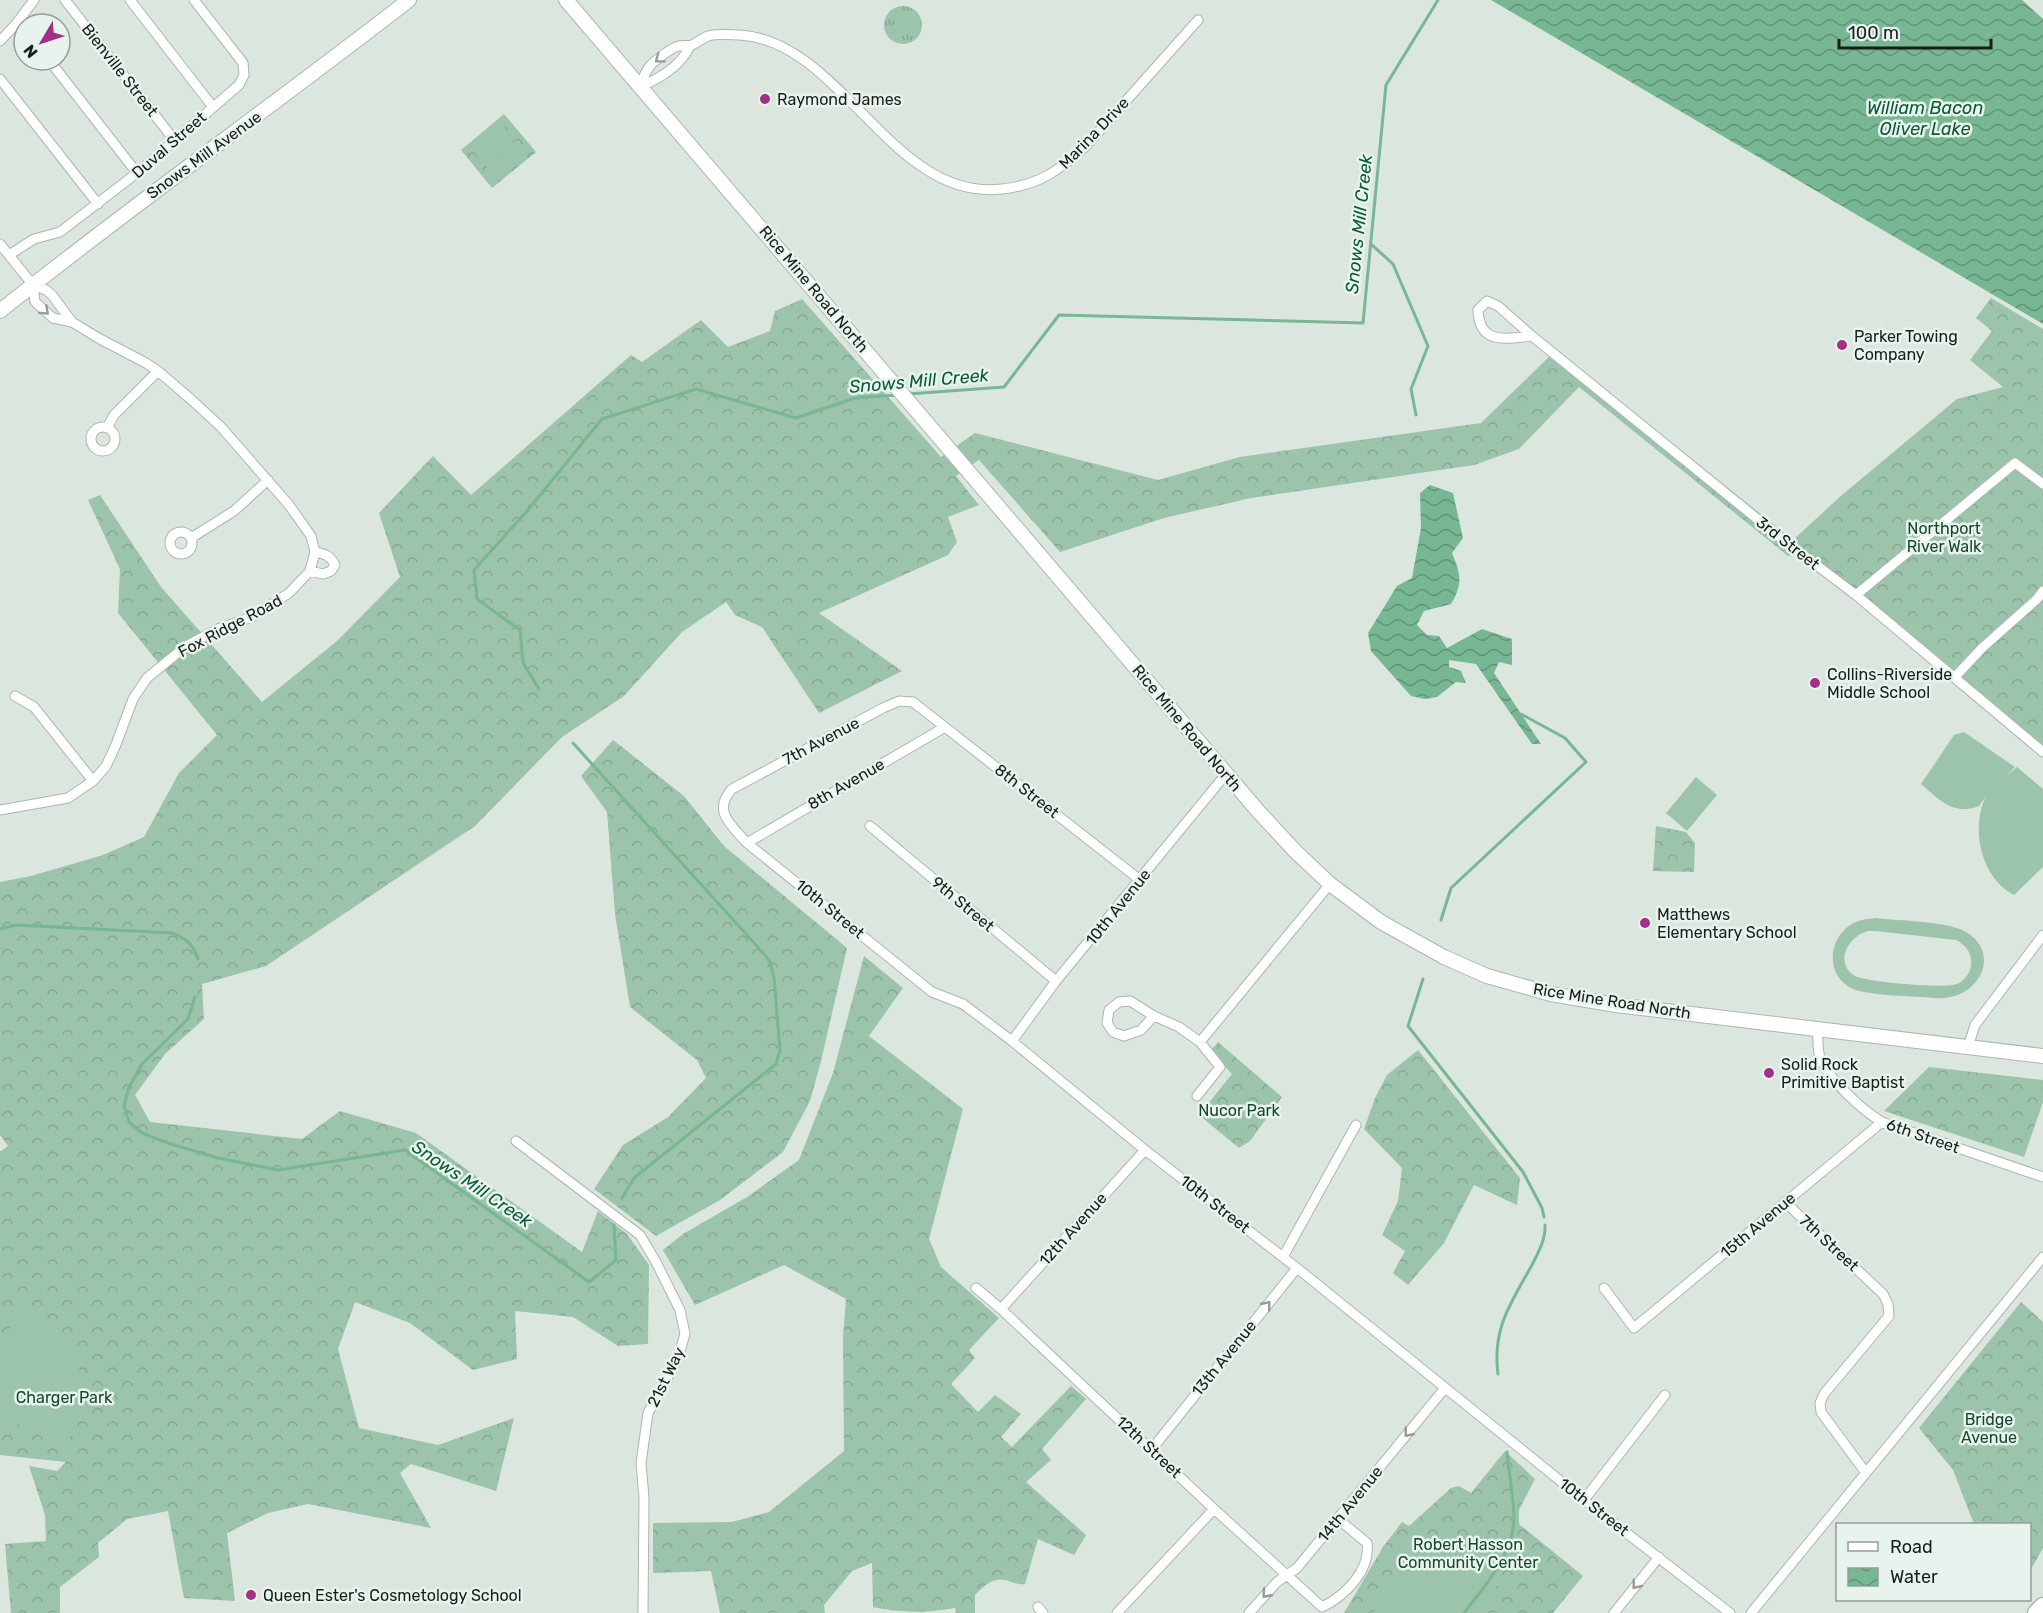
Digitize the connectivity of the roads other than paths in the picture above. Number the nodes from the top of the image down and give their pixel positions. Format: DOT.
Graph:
graph roads {
  1 [pos="65,0"];
  2 [pos="129,0"];
  3 [pos="194,0"];
  4 [pos="409,0"];
  5 [pos="566,0"];
  6 [pos="1198,20"];
  7 [pos="690,46"];
  8 [pos="58,72"];
  9 [pos="0,79"];
  10 [pos="640,87"];
  11 [pos="213,107"];
  12 [pos="175,141"];
  13 [pos="137,173"];
  14 [pos="98,204"];
  15 [pos="0,244"];
  16 [pos="9,255"];
  17 [pos="33,285"];
  18 [pos="0,311"];
  19 [pos="72,322"];
  20 [pos="1532,336"];
  21 [pos="158,371"];
  22 [pos="107,428"];
  23 [pos="268,480"];
  24 [pos="2043,484"];
  25 [pos="191,538"];
  26 [pos="315,552"];
  27 [pos="309,571"];
  28 [pos="2043,591"];
  29 [pos="1856,595"];
  30 [pos="1955,677"];
  31 [pos="15,696"];
  32 [pos="913,702"];
  33 [pos="945,727"];
  34 [pos="2043,752"];
  35 [pos="1226,774"];
  36 [pos="93,781"];
  37 [pos="732,789"];
  38 [pos="0,810"];
  39 [pos="870,826"];
  40 [pos="747,843"];
  41 [pos="1140,880"];
  42 [pos="1330,884"];
  43 [pos="2043,935"];
  44 [pos="1056,981"];
  45 [pos="1154,1016"];
  46 [pos="1818,1029"];
  47 [pos="1012,1041"];
  48 [pos="1200,1042"];
  49 [pos="1968,1047"];
  50 [pos="2043,1056"];
  51 [pos="1197,1096"];
  52 [pos="1882,1122"];
  53 [pos="1356,1125"];
  54 [pos="516,1141"];
  55 [pos="1146,1150"];
  56 [pos="2043,1177"];
  57 [pos="1785,1202"];
  58 [pos="1283,1257"];
  59 [pos="2043,1257"];
  60 [pos="1297,1268"];
  61 [pos="976,1288"];
  62 [pos="1604,1288"];
  63 [pos="1001,1309"];
  64 [pos="1445,1388"];
  65 [pos="1665,1395"];
  66 [pos="1152,1449"];
  67 [pos="1866,1473"];
  68 [pos="1584,1500"];
  69 [pos="1214,1509"];
  70 [pos="1828,1517"];
  71 [pos="1338,1519"];
  72 [pos="1837,1523"];
  73 [pos="1659,1557"];
  74 [pos="1287,1576"];
  75 [pos="2043,1606"];
  76 [pos="643,1613"];
  77 [pos="1118,1613"];
  78 [pos="1250,1613"];
  79 [pos="1614,1613"];
  80 [pos="1730,1613"];
  81 [pos="1751,1613"];
  82 [pos="2036,1613"];
  1 -- 12 [label="street, Bienville Street"];
  2 -- 11 [label="street"];
  3 -- 11 [label="street, Duval Street"];
  4 -- 17 [label="main road, Snows Mill Avenue"];
  5 -- 10 [label="main road, Rice Mine Road North"];
  6 -- 7 [label="street, Marina Drive"];
  7 -- 10 [label="street, Marina Drive"];
  7 -- 10 [label="street, Marina Drive, one-way"];
  8 -- 13 [label="street"];
  9 -- 14 [label="street"];
  10 -- 35 [label="main road, Rice Mine Road North"];
  11 -- 12 [label="street, Duval Street"];
  12 -- 13 [label="street, Duval Street"];
  13 -- 14 [label="street, Duval Street"];
  14 -- 16 [label="street, Duval Street"];
  15 -- 16 [label="street"];
  16 -- 17 [label="street"];
  17 -- 18 [label="main road, Snows Mill Avenue"];
  17 -- 19 [label="street"];
  17 -- 19 [label="street, one-way"];
  19 -- 21 [label="street"];
  20 -- 20 [label="street, 3rd Street"];
  20 -- 29 [label="street, 3rd Street"];
  21 -- 22 [label="street"];
  21 -- 23 [label="street"];
  23 -- 25 [label="street"];
  23 -- 26 [label="street"];
  24 -- 29 [label="street"];
  26 -- 27 [label="street, Fox Ridge Road"];
  26 -- 27 [label="street"];
  27 -- 36 [label="street, Fox Ridge Road"];
  28 -- 30 [label="street"];
  29 -- 30 [label="street, 3rd Street"];
  30 -- 34 [label="street, 3rd Street"];
  31 -- 36 [label="street"];
  32 -- 33 [label="street, 8th Street"];
  32 -- 37 [label="street, 7th Avenue"];
  33 -- 40 [label="street, 8th Avenue"];
  33 -- 41 [label="street, 8th Street"];
  35 -- 41 [label="street, 10th Avenue"];
  35 -- 42 [label="main road, Rice Mine Road North"];
  36 -- 38 [label="street, Fox Ridge Road"];
  37 -- 40 [label="street, 10th Street"];
  39 -- 44 [label="street, 9th Street"];
  40 -- 47 [label="street, 10th Street"];
  41 -- 44 [label="street, 10th Avenue"];
  42 -- 46 [label="main road, Rice Mine Road North"];
  42 -- 48 [label="street"];
  43 -- 49 [label="street"];
  44 -- 47 [label="street, 10th Avenue"];
  45 -- 45 [label="street"];
  45 -- 48 [label="street"];
  46 -- 49 [label="main road, Rice Mine Road North"];
  46 -- 52 [label="street, 6th Street"];
  47 -- 55 [label="street, 10th Street"];
  48 -- 51 [label="street"];
  49 -- 50 [label="main road, Rice Mine Road North"];
  52 -- 56 [label="street, 6th Street"];
  52 -- 57 [label="street, 15th Avenue"];
  53 -- 58 [label="street"];
  54 -- 76 [label="street, 21st Way"];
  55 -- 58 [label="street, 10th Street"];
  55 -- 63 [label="street, 12th Avenue"];
  57 -- 62 [label="street, 15th Avenue"];
  57 -- 67 [label="street, 7th Street"];
  58 -- 60 [label="street, 10th Street"];
  59 -- 67 [label="street"];
  60 -- 64 [label="street, 10th Street"];
  66 -- 60 [label="street, 13th Avenue, one-way"];
  61 -- 63 [label="street, 12th Street"];
  63 -- 66 [label="street, 12th Street"];
  64 -- 68 [label="street, 10th Street"];
  64 -- 71 [label="street, 14th Avenue, one-way"];
  65 -- 68 [label="street"];
  66 -- 69 [label="street, 12th Street"];
  67 -- 70 [label="street"];
  68 -- 73 [label="street, 10th Street"];
  69 -- 74 [label="street, 12th Street"];
  69 -- 77 [label="street"];
  70 -- 72 [label="street"];
  70 -- 81 [label="street"];
  71 -- 74 [label="street, 14th Avenue"];
  71 -- 74 [label="street, 12th Street"];
  73 -- 79 [label="street, one-way"];
  73 -- 80 [label="street, 10th Street"];
  74 -- 78 [label="street, 14th Avenue, one-way"];
  75 -- 82 [label="highway"];
}
